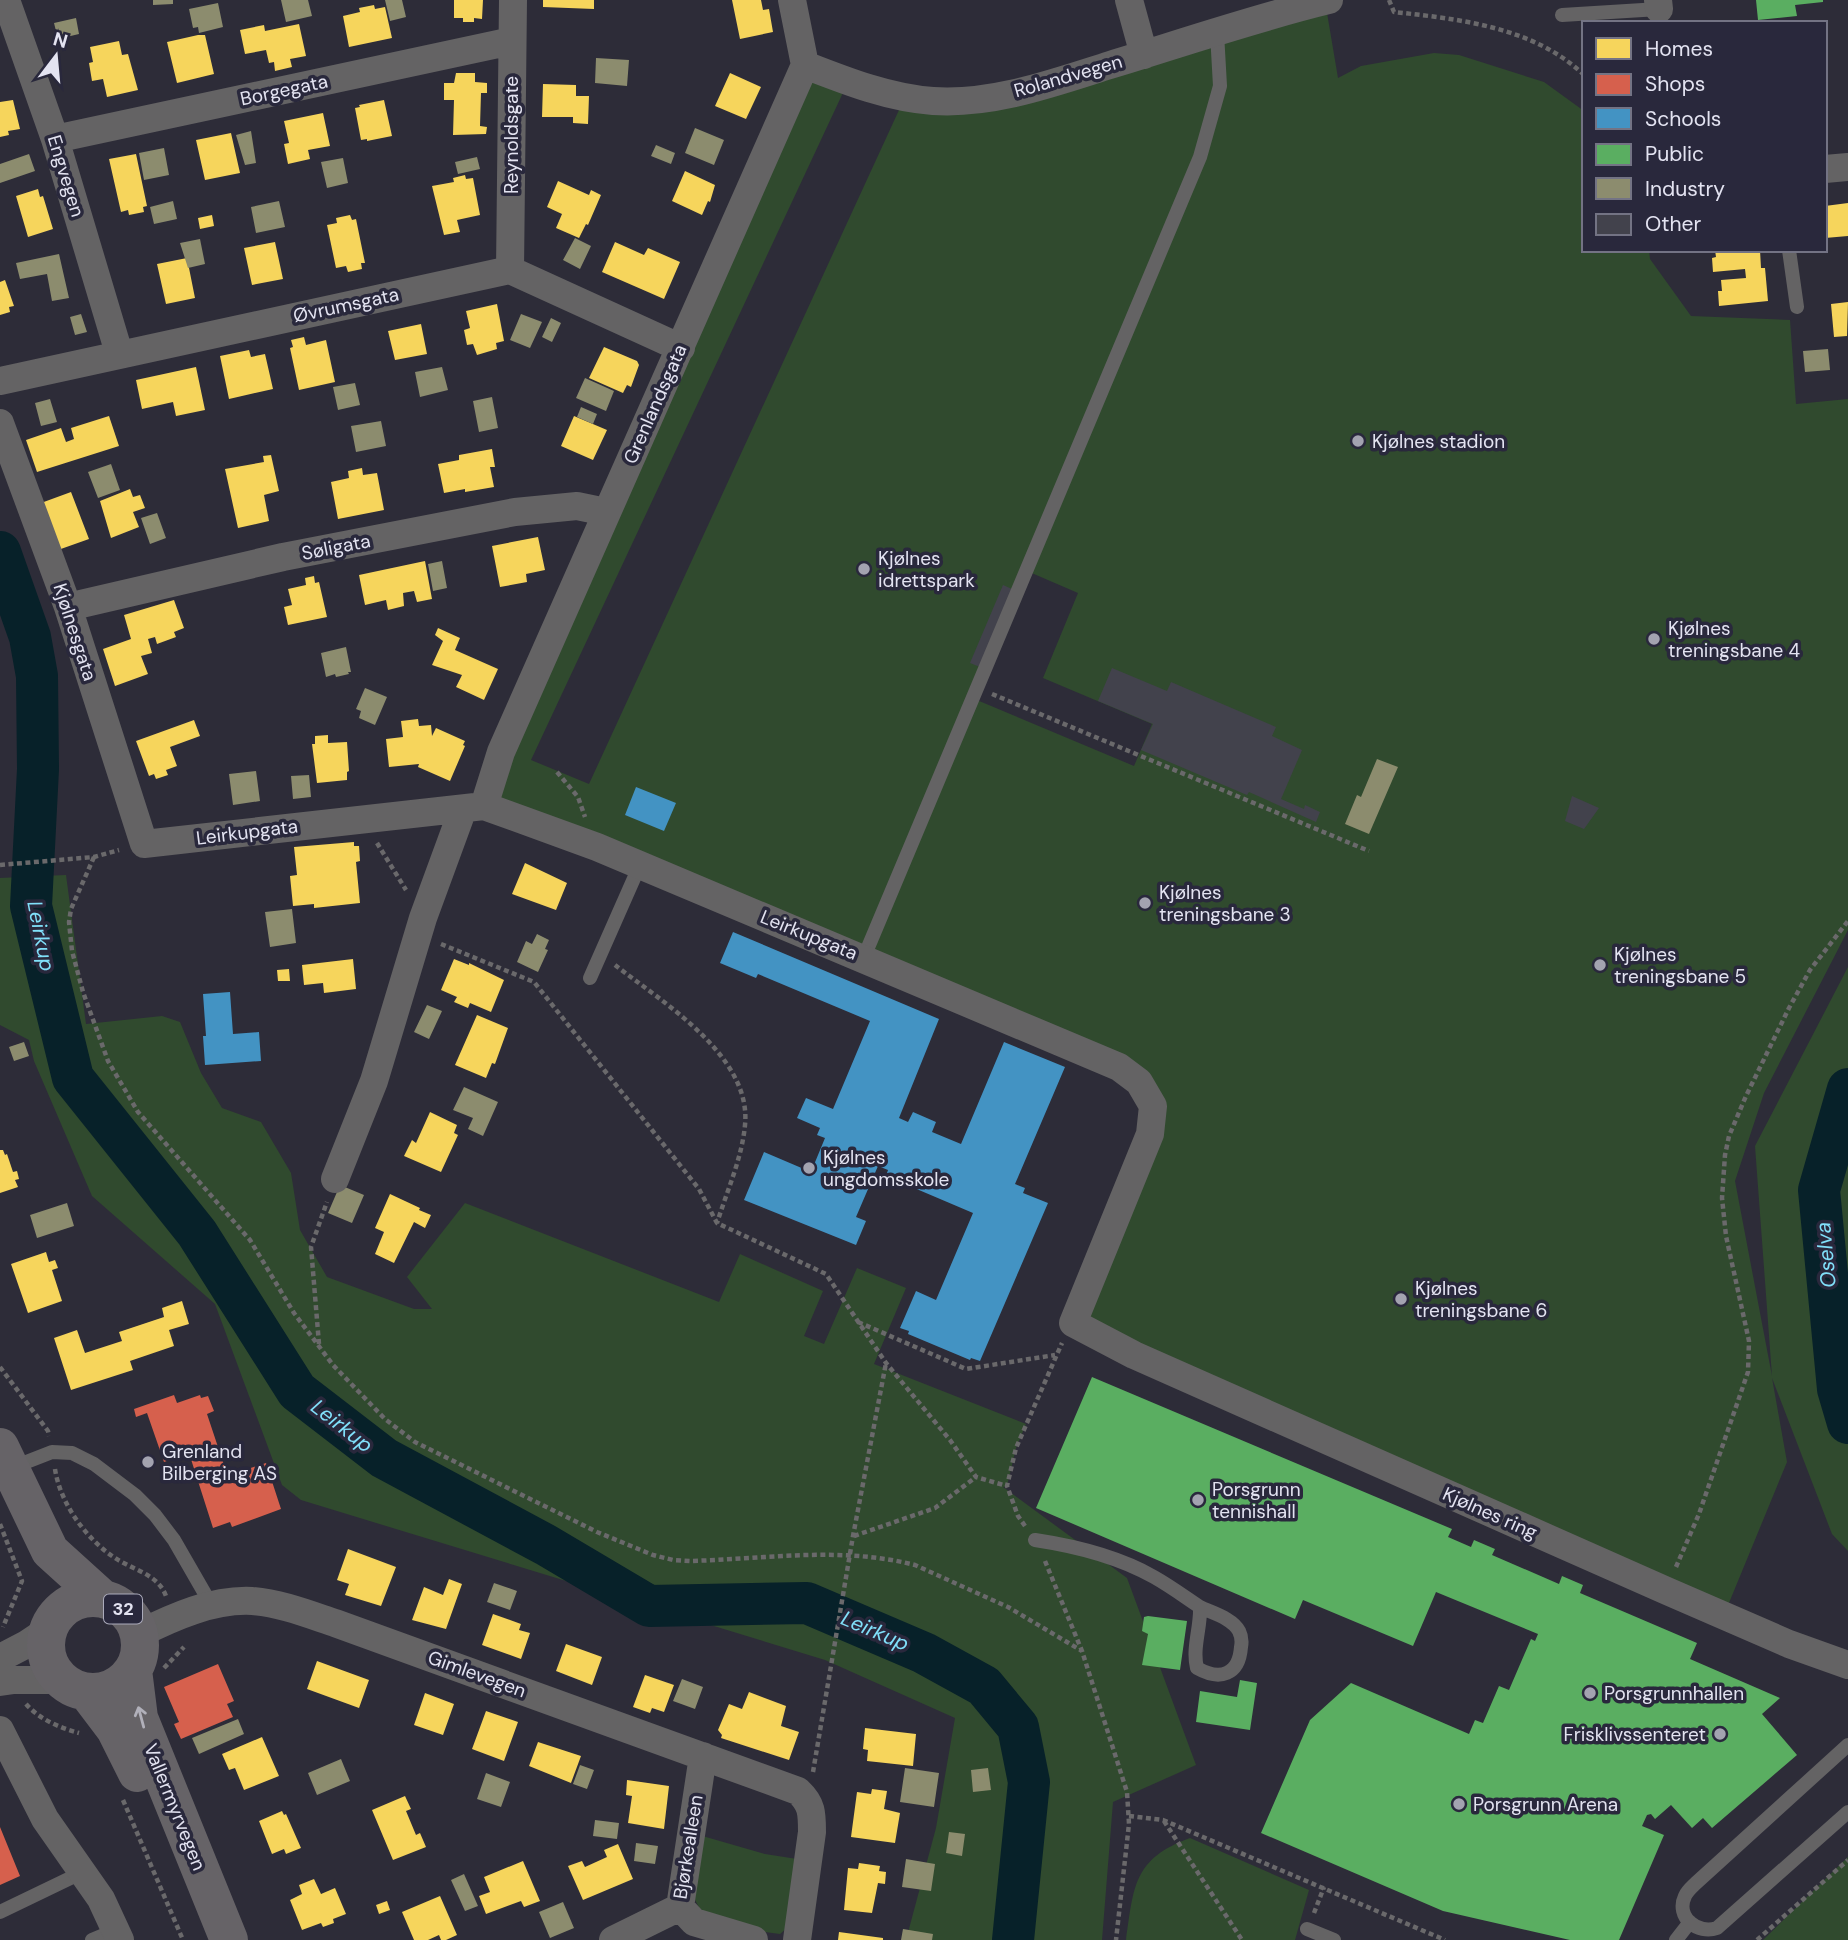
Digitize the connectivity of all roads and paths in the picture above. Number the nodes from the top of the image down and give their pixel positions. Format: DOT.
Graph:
graph roads {
  1 [pos="6,0"];
  2 [pos="513,0"];
  3 [pos="792,0"];
  4 [pos="1129,0"];
  5 [pos="1326,0"];
  6 [pos="1389,0"];
  7 [pos="1659,4"];
  8 [pos="1562,15"];
  9 [pos="1217,33"];
  10 [pos="512,41"];
  11 [pos="1144,55"];
  12 [pos="805,65"];
  13 [pos="1582,73"];
  14 [pos="55,139"];
  15 [pos="1848,167"];
  16 [pos="1827,169"];
  17 [pos="1789,252"];
  18 [pos="510,271"];
  19 [pos="1797,307"];
  20 [pos="681,348"];
  21 [pos="119,354"];
  22 [pos="0,381"];
  23 [pos="0,423"];
  24 [pos="606,512"];
  25 [pos="68,607"];
  26 [pos="976,687"];
  27 [pos="557,772"];
  28 [pos="474,807"];
  29 [pos="362,819"];
  30 [pos="144,844"];
  31 [pos="597,847"];
  32 [pos="1369,851"];
  33 [pos="94,857"];
  34 [pos="0,865"];
  35 [pos="639,867"];
  36 [pos="423,918"];
  37 [pos="1848,921"];
  38 [pos="601,954"];
  39 [pos="864,957"];
  40 [pos="590,978"];
  41 [pos="335,1179"];
  42 [pos="717,1223"];
  43 [pos="858,1322"];
  44 [pos="1073,1323"];
  45 [pos="319,1345"];
  46 [pos="1055,1355"];
  47 [pos="886,1363"];
  48 [pos="0,1367"];
  49 [pos="52,1452"];
  50 [pos="5,1458"];
  51 [pos="976,1477"];
  52 [pos="1007,1486"];
  53 [pos="0,1524"];
  54 [pos="853,1536"];
  55 [pos="1035,1540"];
  56 [pos="50,1551"];
  57 [pos="850,1556"];
  58 [pos="1667,1591"];
  59 [pos="166,1597"];
  60 [pos="103,1599"];
  61 [pos="212,1606"];
  62 [pos="1200,1607"];
  63 [pos="51,1623"];
  64 [pos="1,1631"];
  65 [pos="1082,1651"];
  66 [pos="136,1652"];
  67 [pos="0,1658"];
  68 [pos="1848,1665"];
  69 [pos="74,1686"];
  70 [pos="9,1688"];
  71 [pos="0,1730"];
  72 [pos="85,1734"];
  73 [pos="1848,1745"];
  74 [pos="703,1756"];
  75 [pos="117,1788"];
  76 [pos="808,1801"];
  77 [pos="1848,1812"];
  78 [pos="1129,1816"];
  79 [pos="1163,1819"];
  80 [pos="1848,1860"];
  81 [pos="83,1872"];
  82 [pos="680,1908"];
  83 [pos="0,1912"];
  84 [pos="1690,1922"];
  85 [pos="1307,1929"];
  86 [pos="109,1937"];
  87 [pos="183,1940"];
  88 [pos="207,1940"];
  89 [pos="229,1940"];
  90 [pos="613,1940"];
  91 [pos="754,1940"];
  92 [pos="797,1940"];
  93 [pos="1116,1940"];
  94 [pos="1242,1940"];
  95 [pos="1334,1940"];
  96 [pos="1445,1940"];
  97 [pos="1676,1940"];
  98 [pos="1757,1940"];
  1 -- 14 [label="street, Engvegen"];
  2 -- 10 [label="street, Reynoldsgate"];
  3 -- 12 [label="street"];
  4 -- 11 [label="street"];
  5 -- 9 [label="street, Rolandvegen"];
  6 -- 13 [label="path"];
  7 -- 8 [label="lane"];
  9 -- 11 [label="street, Rolandvegen"];
  9 -- 26 [label="lane"];
  10 -- 14 [label="street, Borgegata"];
  10 -- 18 [label="street, Reynoldsgate"];
  11 -- 12 [label="street, Rolandvegen"];
  12 -- 20 [label="street, Grenlandsgata"];
  14 -- 21 [label="street, Engvegen"];
  15 -- 16 [label="street"];
  17 -- 19 [label="lane"];
  18 -- 20 [label="street"];
  18 -- 21 [label="street, Øvrumsgata"];
  20 -- 24 [label="street, Grenlandsgata"];
  21 -- 22 [label="street, Øvrumsgata"];
  23 -- 25 [label="street, Kjølnesgata"];
  24 -- 25 [label="street, Søligata"];
  24 -- 28 [label="street, Grenlandsgata"];
  25 -- 30 [label="street, Kjølnesgata"];
  26 -- 32 [label="path"];
  26 -- 39 [label="lane"];
  27 -- 31 [label="path"];
  28 -- 29 [label="street, Leirkupgata"];
  28 -- 31 [label="street, Leirkupgata"];
  28 -- 36 [label="street, Grenlandsgata"];
  29 -- 30 [label="street, Leirkupgata"];
  29 -- 36 [label="path"];
  30 -- 33 [label="path"];
  31 -- 35 [label="street, Leirkupgata"];
  33 -- 34 [label="path"];
  33 -- 45 [label="path"];
  35 -- 38 [label="lane"];
  35 -- 39 [label="street, Leirkupgata"];
  36 -- 41 [label="street, Grenlandsgata"];
  36 -- 42 [label="path"];
  37 -- 58 [label="path"];
  38 -- 40 [label="lane"];
  38 -- 42 [label="path"];
  39 -- 44 [label="street, Leirkupgata"];
  41 -- 45 [label="path"];
  42 -- 43 [label="path"];
  43 -- 46 [label="path"];
  43 -- 47 [label="path"];
  44 -- 46 [label="path"];
  44 -- 58 [label="street, Kjølnes ring"];
  45 -- 57 [label="path"];
  46 -- 52 [label="path"];
  47 -- 51 [label="path"];
  47 -- 54 [label="path"];
  48 -- 49 [label="path"];
  49 -- 50 [label="lane"];
  49 -- 59 [label="path"];
  49 -- 61 [label="lane"];
  50 -- 56 [label="main road, 32"];
  51 -- 52 [label="path"];
  51 -- 54 [label="path"];
  52 -- 55 [label="path"];
  53 -- 64 [label="path"];
  54 -- 57 [label="path"];
  55 -- 62 [label="lane"];
  55 -- 65 [label="path"];
  56 -- 60 [label="main road, 32"];
  56 -- 63 [label="main road, 32"];
  57 -- 65 [label="path"];
  57 -- 76 [label="path"];
  58 -- 68 [label="street, Kjølnes ring"];
  60 -- 63 [label="main road, 32"];
  60 -- 66 [label="main road, 32"];
  61 -- 66 [label="street, Gimlevegen"];
  61 -- 74 [label="street, Gimlevegen"];
  62 -- 62 [label="lane"];
  63 -- 67 [label="street"];
  63 -- 69 [label="main road, 32"];
  65 -- 78 [label="path"];
  66 -- 69 [label="main road"];
  89 -- 66 [label="main road, Vallermyrvegen / 32, one-way"];
  69 -- 70 [label="street"];
  69 -- 88 [label="main road, Vallermyrvegen / 32"];
  70 -- 72 [label="path"];
  71 -- 81 [label="street"];
  73 -- 84 [label="lane"];
  74 -- 76 [label="street, Gimlevegen"];
  74 -- 82 [label="street, Bjørkealleen"];
  75 -- 87 [label="path"];
  76 -- 92 [label="street"];
  77 -- 84 [label="lane"];
  78 -- 79 [label="path"];
  78 -- 93 [label="path"];
  79 -- 94 [label="path"];
  79 -- 96 [label="path"];
  80 -- 98 [label="path"];
  81 -- 83 [label="lane"];
  81 -- 86 [label="street"];
  82 -- 90 [label="street, Bjørkealleen"];
  82 -- 91 [label="street"];
  84 -- 97 [label="lane"];
  85 -- 95 [label="lane"];
}
